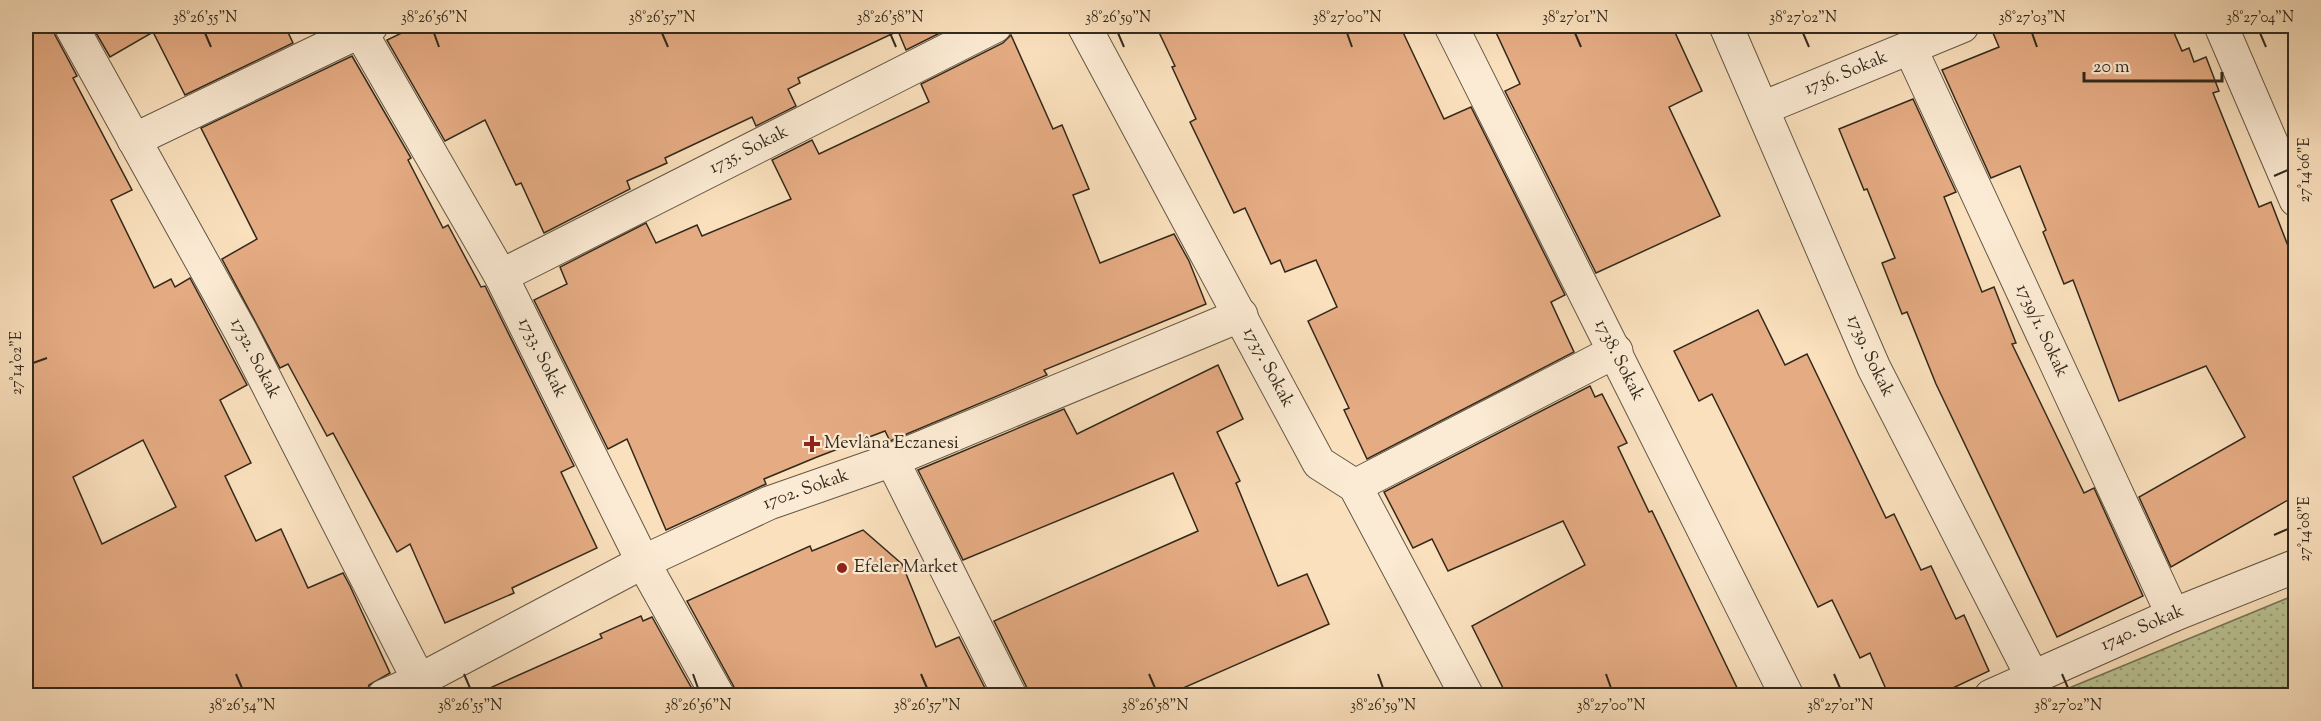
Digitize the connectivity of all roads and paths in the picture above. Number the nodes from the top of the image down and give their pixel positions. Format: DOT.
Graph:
graph roads {
  1 [pos="71,26"];
  2 [pos="995,26"];
  3 [pos="1084,26"];
  4 [pos="1451,26"];
  5 [pos="1726,26"];
  6 [pos="1962,26"];
  7 [pos="2220,26"];
  8 [pos="362,27"];
  9 [pos="1910,48"];
  10 [pos="1763,108"];
  11 [pos="134,140"];
  12 [pos="2295,200"];
  13 [pos="501,276"];
  14 [pos="1241,315"];
  15 [pos="1616,351"];
  16 [pos="892,460"];
  17 [pos="1355,486"];
  18 [pos="643,562"];
  19 [pos="2295,566"];
  20 [pos="2174,615"];
  21 [pos="2033,678"];
  22 [pos="423,688"];
  23 [pos="384,696"];
  24 [pos="717,696"];
  25 [pos="1010,696"];
  26 [pos="1467,696"];
  27 [pos="1787,696"];
  28 [pos="1991,696"];
  1 -- 11 [label="street, 1732. Sokak"];
  2 -- 13 [label="street, 1735. Sokak"];
  3 -- 14 [label="street, 1737. Sokak"];
  4 -- 15 [label="street, 1738. Sokak"];
  5 -- 10 [label="street, 1739. Sokak"];
  6 -- 9 [label="street, 1736. Sokak"];
  7 -- 12 [label="street"];
  8 -- 11 [label="street"];
  8 -- 13 [label="street, 1733. Sokak"];
  9 -- 10 [label="street, 1736. Sokak"];
  9 -- 20 [label="street, 1739/1. Sokak"];
  10 -- 21 [label="street, 1739. Sokak"];
  11 -- 22 [label="street, 1732. Sokak"];
  13 -- 18 [label="street, 1733. Sokak"];
  14 -- 16 [label="street, 1702. Sokak"];
  14 -- 17 [label="street, 1737. Sokak"];
  15 -- 17 [label="street"];
  15 -- 27 [label="street, 1738. Sokak"];
  16 -- 18 [label="street, 1702. Sokak"];
  16 -- 25 [label="street"];
  17 -- 26 [label="street, 1737. Sokak"];
  18 -- 22 [label="street, 1702. Sokak"];
  18 -- 24 [label="street, 1733. Sokak"];
  19 -- 20 [label="street, 1740. Sokak"];
  20 -- 21 [label="street, 1740. Sokak"];
  21 -- 28 [label="street, 1740. Sokak"];
  22 -- 23 [label="street, 1702. Sokak"];
}
